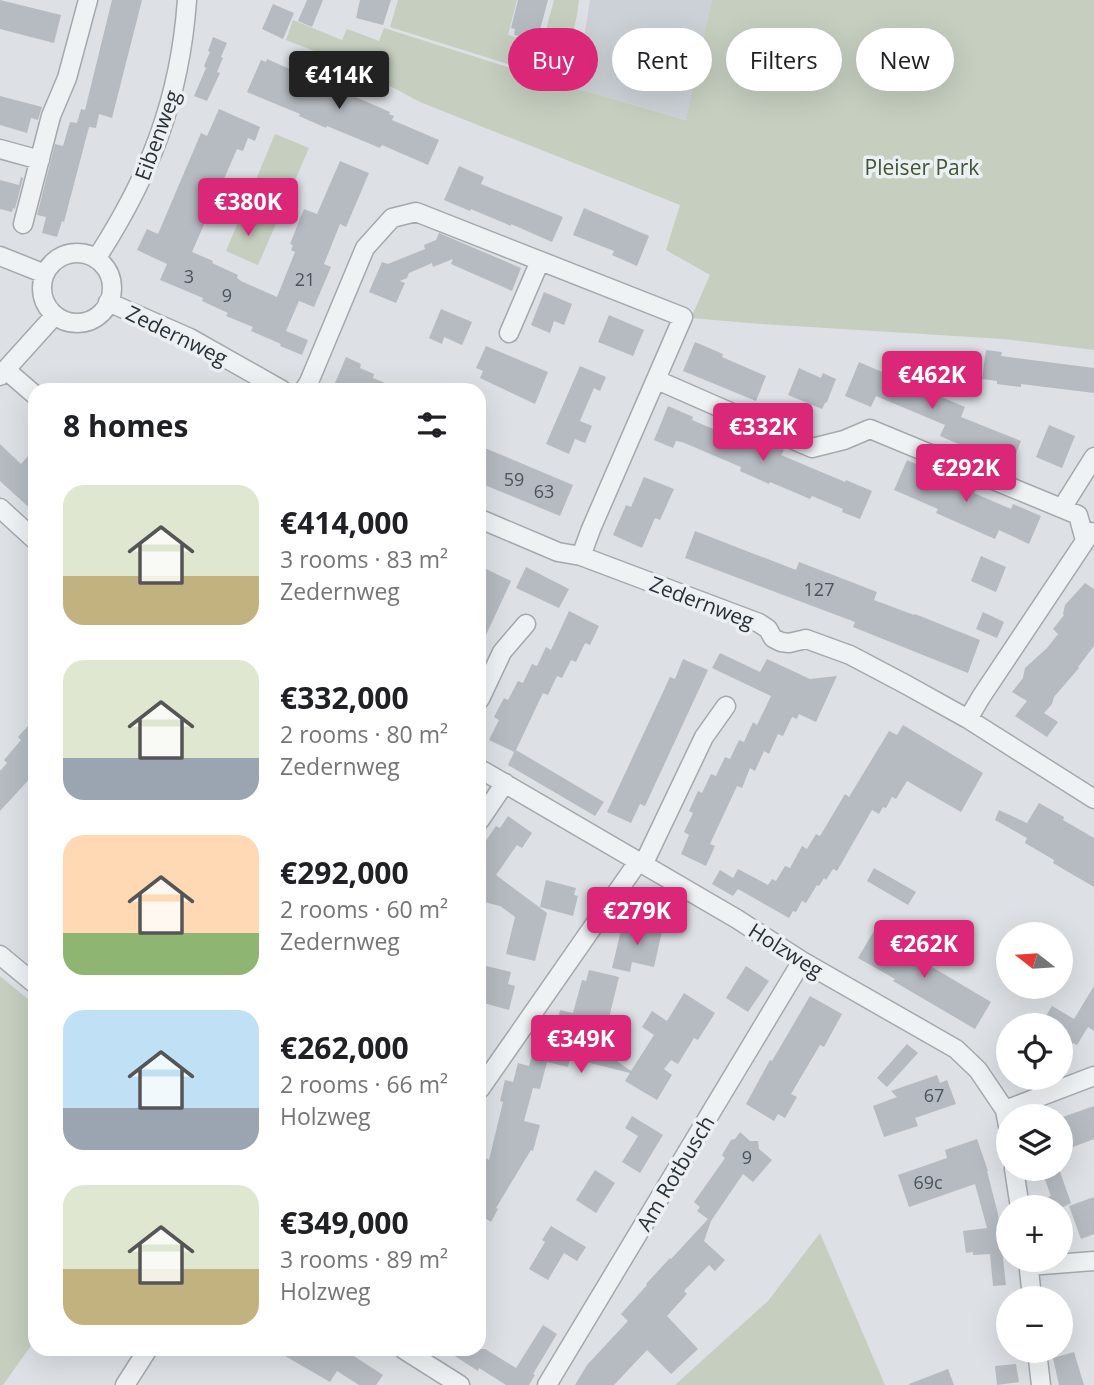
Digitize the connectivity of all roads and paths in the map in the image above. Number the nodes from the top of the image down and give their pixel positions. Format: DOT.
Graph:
graph roads {
  1 [pos="88,0"];
  2 [pos="187,0"];
  3 [pos="0,149"];
  4 [pos="40,160"];
  5 [pos="23,225"];
  6 [pos="0,256"];
  7 [pos="96,259"];
  8 [pos="540,261"];
  9 [pos="44,274"];
  10 [pos="108,302"];
  11 [pos="55,315"];
  12 [pos="509,333"];
  13 [pos="3,373"];
  14 [pos="657,380"];
  15 [pos="270,383"];
  16 [pos="308,383"];
  17 [pos="28,391"];
  18 [pos="1094,457"];
  19 [pos="0,508"];
  20 [pos="1062,508"];
  21 [pos="486,522"];
  22 [pos="1090,533"];
  23 [pos="28,534"];
  24 [pos="581,556"];
  25 [pos="526,624"];
  26 [pos="486,686"];
  27 [pos="726,706"];
  28 [pos="968,719"];
  29 [pos="486,772"];
  30 [pos="505,783"];
  31 [pos="1094,799"];
  32 [pos="486,811"];
  33 [pos="640,863"];
  34 [pos="1,957"];
  35 [pos="802,961"];
  36 [pos="28,979"];
  37 [pos="1094,1076"];
  38 [pos="486,1080"];
  39 [pos="998,1104"];
  40 [pos="1035,1104"];
  41 [pos="1094,1261"];
  42 [pos="1073,1262"];
  43 [pos="144,1356"];
  44 [pos="414,1356"];
  45 [pos="1038,1363"];
  46 [pos="125,1385"];
  47 [pos="460,1385"];
  48 [pos="547,1385"];
  49 [pos="1041,1385"];
  1 -- 4 [label="street"];
  2 -- 7 [label="street, Eibenweg"];
  3 -- 4 [label="street"];
  4 -- 5 [label="street"];
  6 -- 9 [label="street"];
  7 -- 9 [label="street"];
  7 -- 10 [label="street"];
  8 -- 12 [label="street"];
  8 -- 14 [label="street"];
  8 -- 16 [label="street"];
  9 -- 11 [label="street"];
  10 -- 11 [label="street"];
  10 -- 15 [label="street, Zedernweg"];
  11 -- 13 [label="street"];
  13 -- 17 [label="street"];
  14 -- 20 [label="street"];
  14 -- 24 [label="street"];
  18 -- 20 [label="street"];
  19 -- 23 [label="street"];
  20 -- 22 [label="street"];
  21 -- 24 [label="street, Zedernweg"];
  22 -- 28 [label="street"];
  24 -- 28 [label="street, Zedernweg"];
  25 -- 26 [label="street"];
  27 -- 33 [label="street"];
  28 -- 31 [label="street, Zedernweg"];
  29 -- 30 [label="street, Holzweg"];
  30 -- 32 [label="street"];
  30 -- 33 [label="street, Holzweg"];
  33 -- 35 [label="street, Holzweg"];
  33 -- 38 [label="street"];
  34 -- 36 [label="street"];
  35 -- 39 [label="street, Holzweg"];
  35 -- 48 [label="street, Am Rotbusch"];
  37 -- 40 [label="street"];
  41 -- 42 [label="street"];
  43 -- 46 [label="street"];
  44 -- 47 [label="street"];
  45 -- 49 [label="street"];
}
